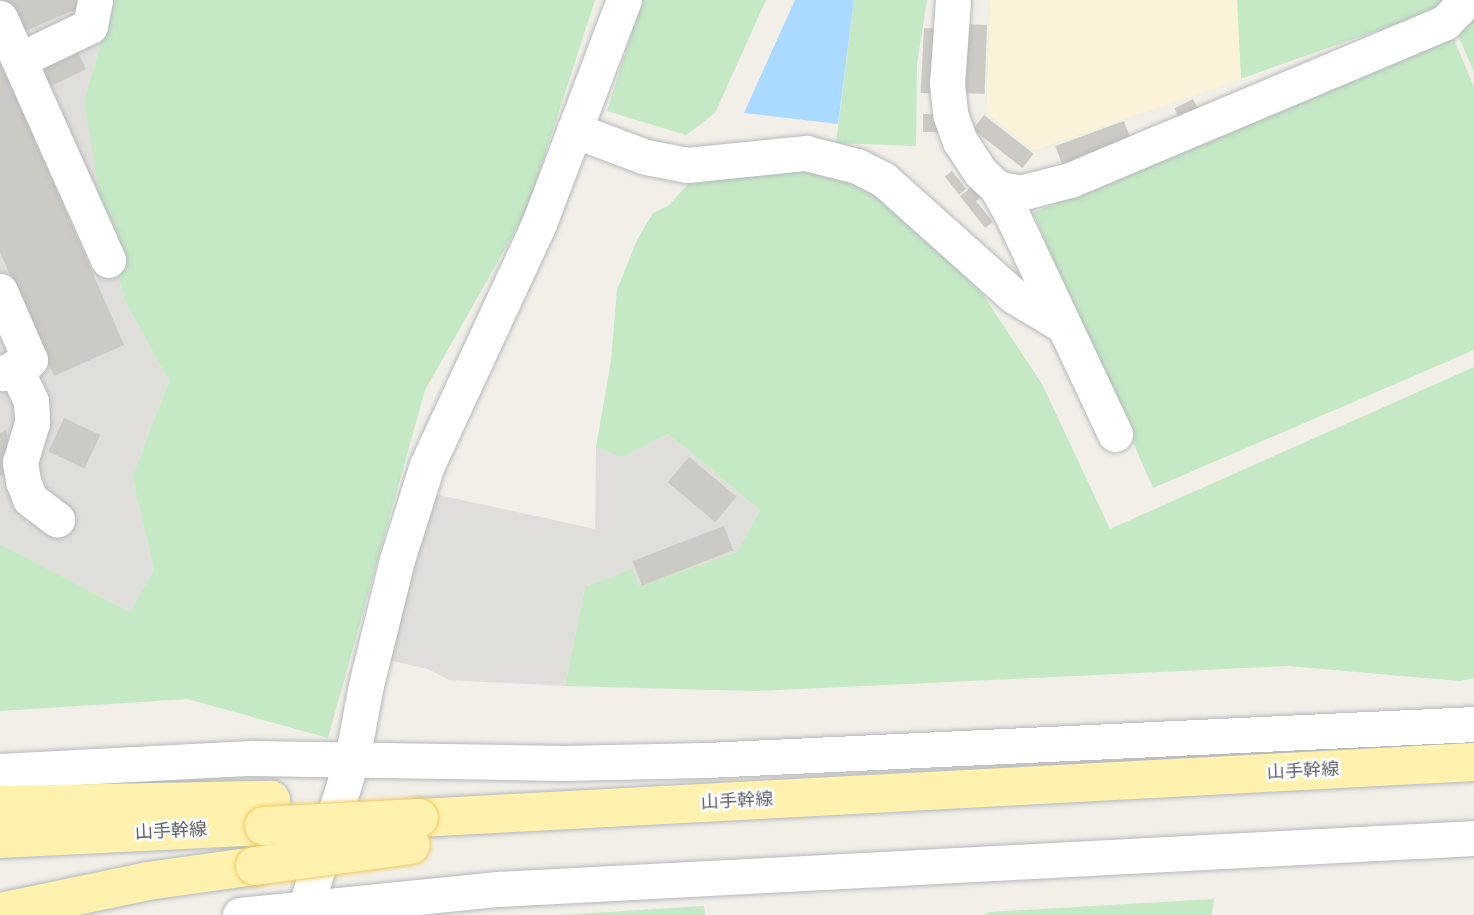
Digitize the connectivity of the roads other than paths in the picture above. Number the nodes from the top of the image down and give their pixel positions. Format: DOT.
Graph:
graph roads {
  1 [pos="94,0"];
  2 [pos="624,0"];
  3 [pos="953,0"];
  4 [pos="1461,0"];
  5 [pos="0,18"];
  6 [pos="19,60"];
  7 [pos="574,130"];
  8 [pos="997,188"];
  9 [pos="108,260"];
  10 [pos="0,291"];
  11 [pos="1061,324"];
  12 [pos="8,371"];
  13 [pos="1115,434"];
  14 [pos="57,519"];
  15 [pos="1474,724"];
  16 [pos="352,759"];
  17 [pos="1474,762"];
  18 [pos="0,771"];
  19 [pos="748,800"];
  20 [pos="0,805"];
  21 [pos="267,813"];
  22 [pos="417,821"];
  23 [pos="1474,838"];
  24 [pos="0,839"];
  25 [pos="304,911"];
  26 [pos="0,912"];
  27 [pos="240,915"];
  1 -- 6 [label="street"];
  2 -- 7 [label="street"];
  3 -- 8 [label="street"];
  4 -- 8 [label="street"];
  5 -- 6 [label="street"];
  6 -- 9 [label="street"];
  7 -- 11 [label="street"];
  7 -- 16 [label="street"];
  8 -- 11 [label="street"];
  10 -- 12 [label="street"];
  11 -- 13 [label="street"];
  12 -- 14 [label="street"];
  15 -- 16 [label="street"];
  16 -- 18 [label="street"];
  16 -- 25 [label="street"];
  17 -- 19 [label="main road, 山手幹線"];
  19 -- 22 [label="main road"];
  19 -- 22 [label="main road, 山手幹線"];
  20 -- 21 [label="main road"];
  21 -- 22 [label="main road, 山手幹線, bridge"];
  21 -- 24 [label="main road, 山手幹線"];
  22 -- 26 [label="main road, bridge"];
  23 -- 25 [label="street"];
  25 -- 27 [label="street"];
}
